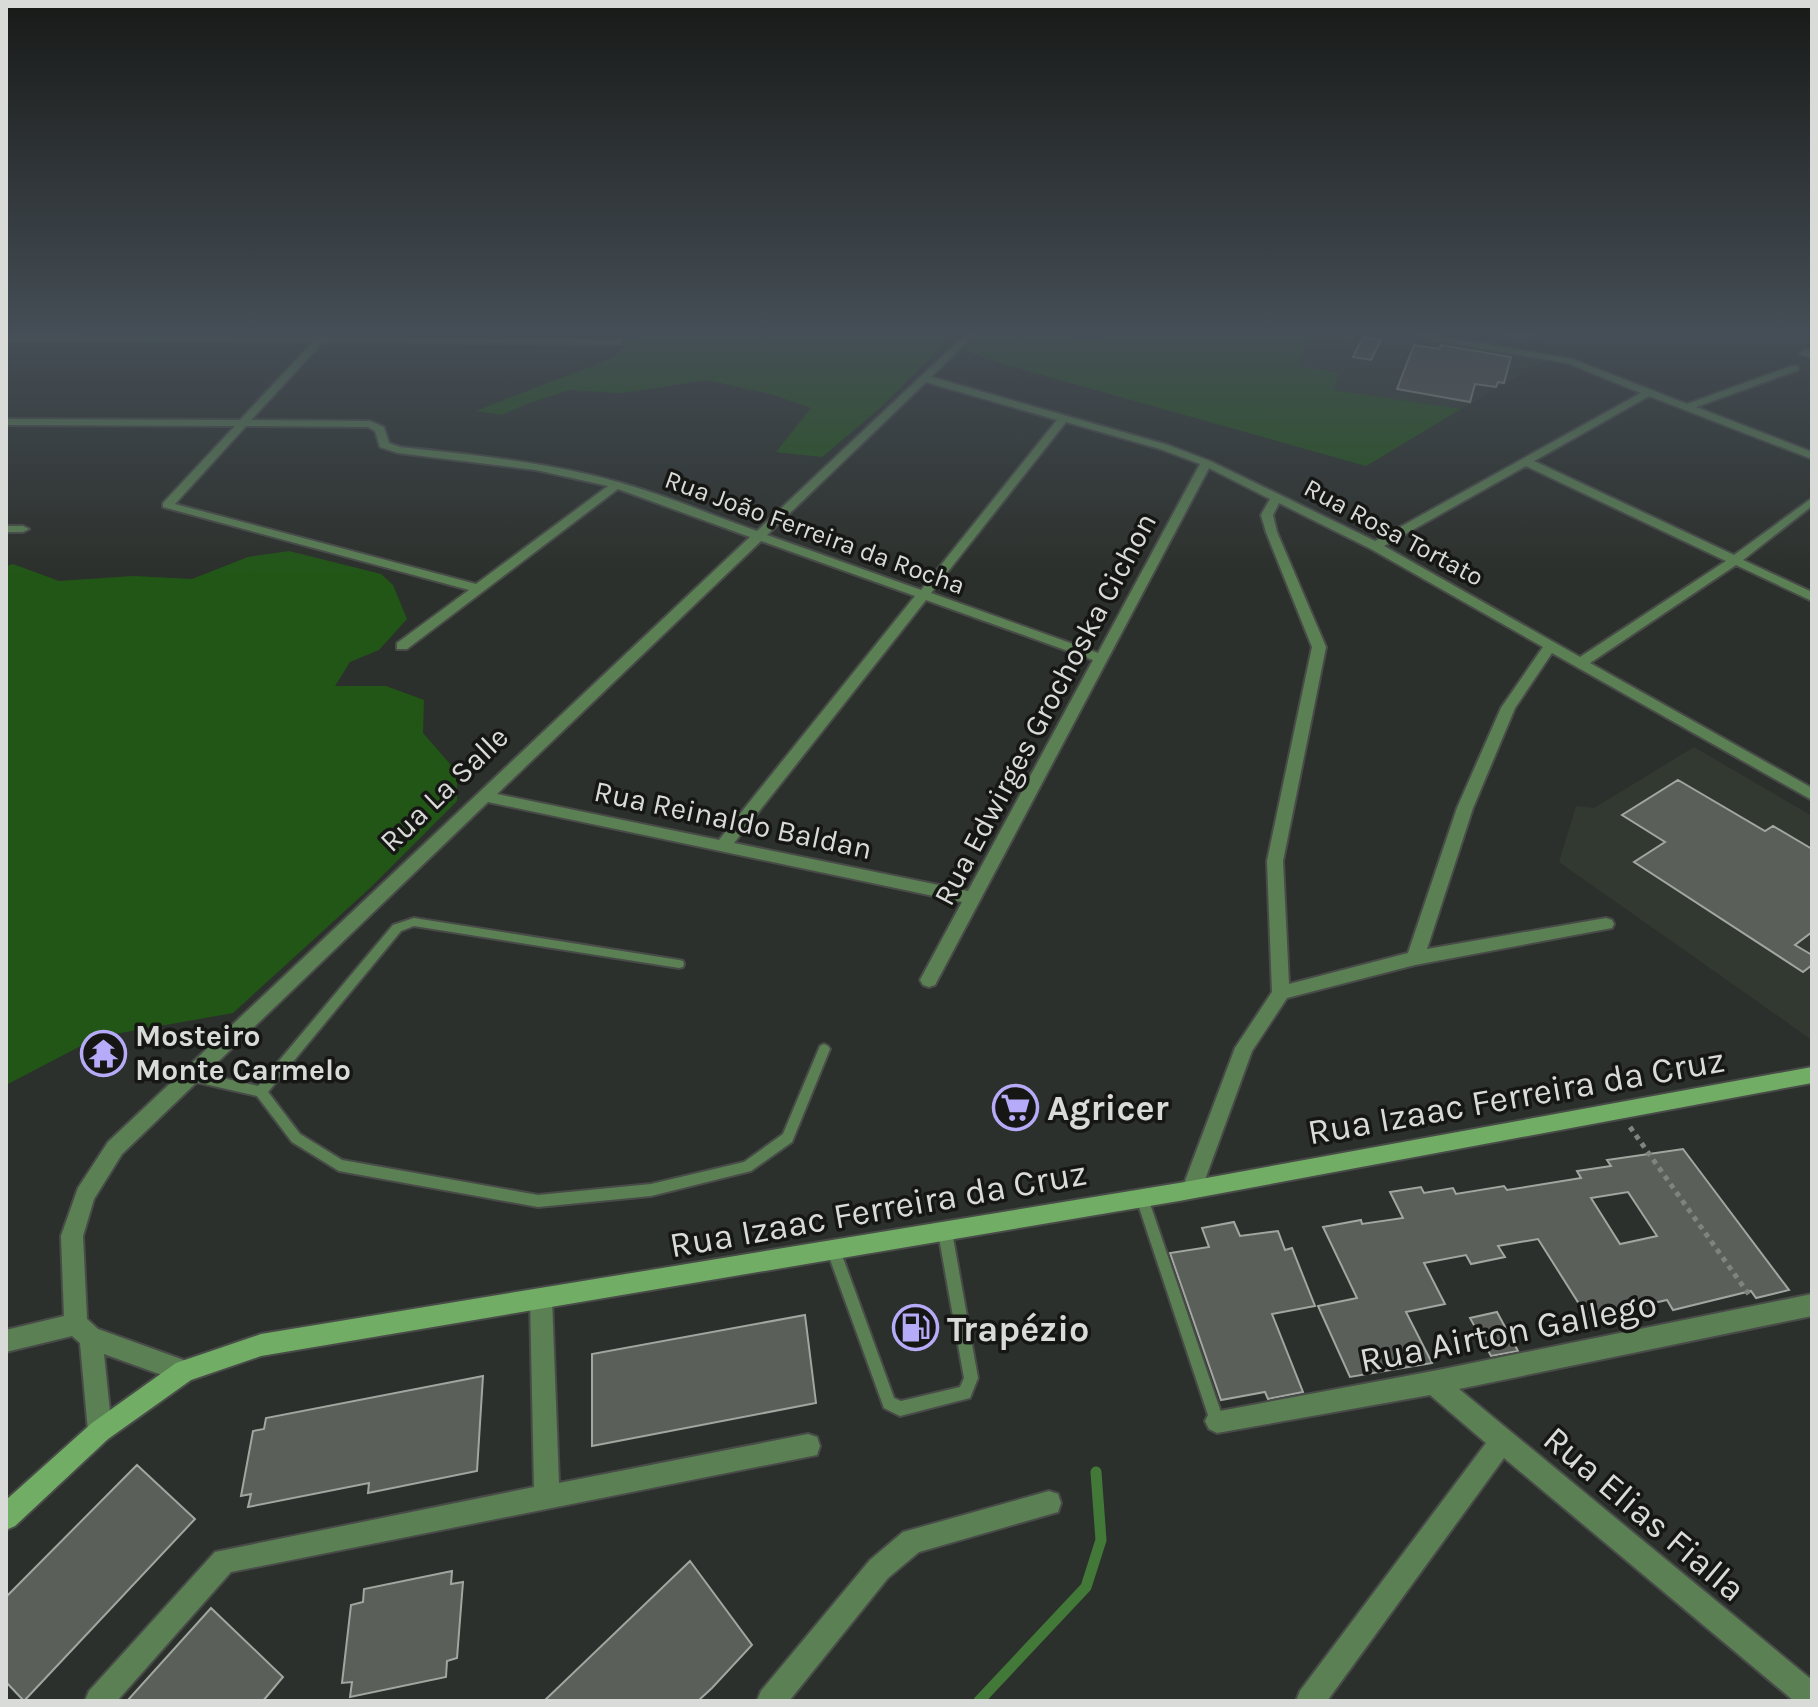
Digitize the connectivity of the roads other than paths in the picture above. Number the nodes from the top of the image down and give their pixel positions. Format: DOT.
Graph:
graph roads {
  1 [pos="250,415"];
  2 [pos="884,415"];
  3 [pos="1052,415"];
  4 [pos="1608,415"];
  5 [pos="1707,415"];
  6 [pos="1064,418"];
  7 [pos="6,422"];
  8 [pos="243,422"];
  9 [pos="1812,456"];
  10 [pos="1525,461"];
  11 [pos="1206,463"];
  12 [pos="617,485"];
  13 [pos="1277,497"];
  14 [pos="1812,501"];
  15 [pos="6,529"];
  16 [pos="23,529"];
  17 [pos="758,535"];
  18 [pos="1375,546"];
  19 [pos="1734,561"];
  20 [pos="479,589"];
  21 [pos="924,595"];
  22 [pos="1812,597"];
  23 [pos="1551,645"];
  24 [pos="402,646"];
  25 [pos="1102,659"];
  26 [pos="1582,662"];
  27 [pos="1812,795"];
  28 [pos="482,796"];
  29 [pos="723,846"];
  30 [pos="972,898"];
  31 [pos="1606,924"];
  32 [pos="1415,958"];
  33 [pos="679,964"];
  34 [pos="929,980"];
  35 [pos="1281,993"];
  36 [pos="824,1049"];
  37 [pos="1812,1075"];
  38 [pos="191,1076"];
  39 [pos="261,1092"];
  40 [pos="1192,1189"];
  41 [pos="1142,1198"];
  42 [pos="945,1232"];
  43 [pos="834,1251"];
  44 [pos="541,1299"];
  45 [pos="1812,1305"];
  46 [pos="83,1331"];
  47 [pos="6,1341"];
  48 [pos="184,1371"];
  49 [pos="1433,1383"];
  50 [pos="1217,1421"];
  51 [pos="100,1431"];
  52 [pos="1502,1441"];
  53 [pos="808,1446"];
  54 [pos="547,1497"];
  55 [pos="1049,1503"];
  56 [pos="6,1517"];
  57 [pos="1812,1698"];
  58 [pos="99,1701"];
  59 [pos="771,1701"];
  60 [pos="1310,1701"];
  1 -- 8 [label="street"];
  2 -- 17 [label="street, Rua La Salle"];
  3 -- 6 [label="street, Rua Rosa Tortato"];
  4 -- 10 [label="street"];
  5 -- 9 [label="street"];
  6 -- 11 [label="street, Rua Rosa Tortato"];
  6 -- 21 [label="street"];
  7 -- 8 [label="street"];
  8 -- 12 [label="street, Rua João Ferreira da Rocha"];
  8 -- 20 [label="street"];
  10 -- 18 [label="street"];
  10 -- 19 [label="street"];
  11 -- 13 [label="street, Rua Rosa Tortato"];
  11 -- 25 [label="street, Rua Edwirges Grochoska Cichon"];
  12 -- 17 [label="street, Rua João Ferreira da Rocha"];
  12 -- 20 [label="street"];
  13 -- 18 [label="street, Rua Rosa Tortato"];
  13 -- 35 [label="street"];
  14 -- 19 [label="street"];
  15 -- 16 [label="street"];
  17 -- 21 [label="street, Rua João Ferreira da Rocha"];
  17 -- 28 [label="street, Rua La Salle"];
  18 -- 23 [label="street, Rua Rosa Tortato"];
  19 -- 22 [label="street"];
  19 -- 26 [label="street"];
  20 -- 24 [label="street"];
  21 -- 25 [label="street, Rua João Ferreira da Rocha"];
  21 -- 29 [label="street"];
  23 -- 26 [label="street, Rua Rosa Tortato"];
  23 -- 32 [label="street"];
  25 -- 30 [label="street, Rua Edwirges Grochoska Cichon"];
  26 -- 27 [label="street, Rua Rosa Tortato"];
  28 -- 29 [label="street, Rua Reinaldo Baldan"];
  28 -- 38 [label="street, Rua La Salle"];
  29 -- 30 [label="street, Rua Reinaldo Baldan"];
  30 -- 34 [label="street, Rua Edwirges Grochoska Cichon"];
  31 -- 32 [label="street"];
  32 -- 35 [label="street"];
  33 -- 39 [label="lane"];
  35 -- 40 [label="street"];
  36 -- 39 [label="lane"];
  37 -- 40 [label="main road, Rua Izaac Ferreira da Cruz"];
  38 -- 39 [label="lane"];
  38 -- 46 [label="street, Rua La Salle"];
  40 -- 41 [label="main road, Rua Izaac Ferreira da Cruz"];
  41 -- 42 [label="main road, Rua Izaac Ferreira da Cruz"];
  41 -- 50 [label="lane"];
  42 -- 43 [label="main road, Rua Izaac Ferreira da Cruz"];
  42 -- 43 [label="lane"];
  43 -- 44 [label="main road, Rua Izaac Ferreira da Cruz"];
  44 -- 48 [label="main road, Rua Izaac Ferreira da Cruz"];
  44 -- 54 [label="street"];
  45 -- 49 [label="street, Rua Airton Gallego"];
  46 -- 47 [label="street"];
  46 -- 48 [label="street"];
  46 -- 51 [label="street, Rua La Salle"];
  48 -- 51 [label="main road, Rua Izaac Ferreira da Cruz"];
  49 -- 50 [label="street, Rua Airton Gallego"];
  49 -- 52 [label="street, Rua Elias Fialla"];
  51 -- 56 [label="main road, Rua Izaac Ferreira da Cruz"];
  52 -- 57 [label="street, Rua Elias Fialla"];
  52 -- 60 [label="street"];
  53 -- 54 [label="street"];
  54 -- 58 [label="street"];
  55 -- 59 [label="street"];
}
